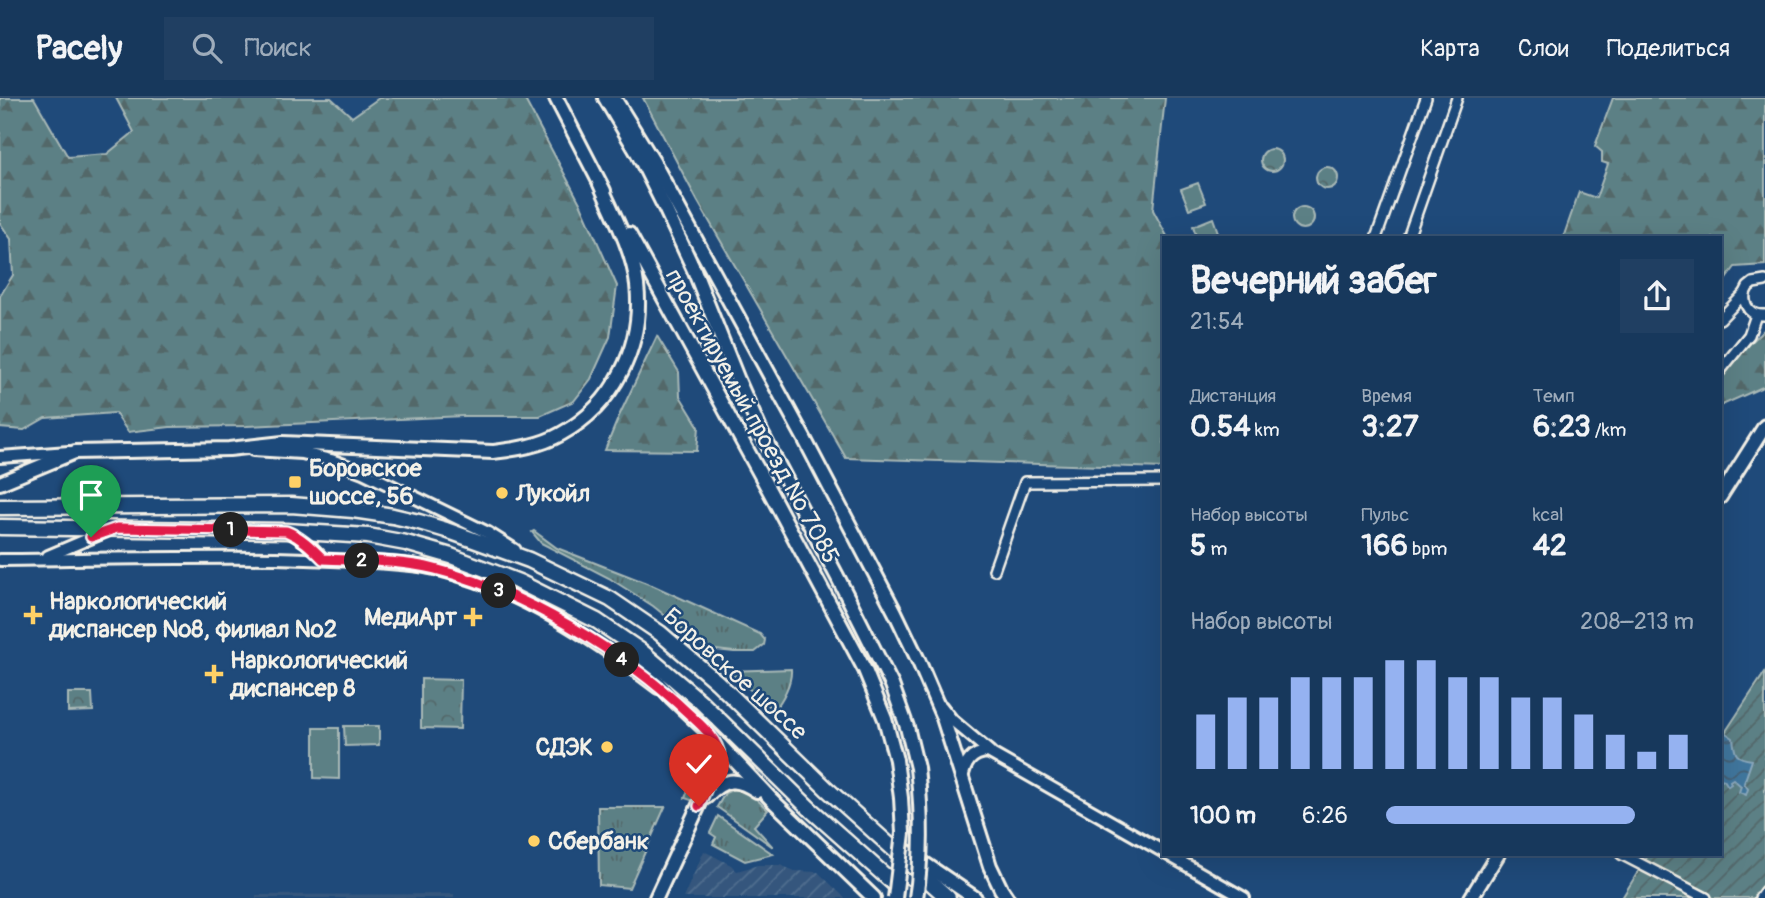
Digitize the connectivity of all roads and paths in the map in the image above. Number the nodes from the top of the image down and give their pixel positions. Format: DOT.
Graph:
graph roads {
  1 [pos="556,98"];
  2 [pos="605,98"];
  3 [pos="614,98"];
  4 [pos="1426,98"];
  5 [pos="1457,98"];
  6 [pos="600,184"];
  7 [pos="1377,236"];
  8 [pos="1409,236"];
  9 [pos="1765,281"];
  10 [pos="1745,293"];
  11 [pos="1761,315"];
  12 [pos="1722,317"];
  13 [pos="1722,369"];
  14 [pos="1765,426"];
  15 [pos="229,449"];
  16 [pos="75,452"];
  17 [pos="0,457"];
  18 [pos="1162,481"];
  19 [pos="0,483"];
  20 [pos="1722,494"];
  21 [pos="0,507"];
  22 [pos="0,527"];
  23 [pos="117,528"];
  24 [pos="286,531"];
  25 [pos="35,559"];
  26 [pos="323,559"];
  27 [pos="0,560"];
  28 [pos="529,560"];
  29 [pos="994,569"];
  30 [pos="597,621"];
  31 [pos="931,690"];
  32 [pos="673,698"];
  33 [pos="708,732"];
  34 [pos="990,753"];
  35 [pos="962,779"];
  36 [pos="827,789"];
  37 [pos="772,800"];
  38 [pos="699,806"];
  39 [pos="1162,851"];
  40 [pos="1170,856"];
  41 [pos="1497,856"];
  42 [pos="1625,856"];
  43 [pos="1765,891"];
  44 [pos="656,898"];
  45 [pos="874,898"];
  46 [pos="895,898"];
  47 [pos="910,898"];
  48 [pos="916,898"];
  49 [pos="948,898"];
  50 [pos="975,898"];
  51 [pos="1007,898"];
  52 [pos="1244,898"];
  53 [pos="1471,898"];
  54 [pos="1706,898"];
  55 [pos="1760,898"];
  1 -- 6 [label="main road, проектируемый проезд № 7085"];
  2 -- 48 [label="main road, проектируемый проезд № 7085, bridge"];
  3 -- 31 [label="main road"];
  4 -- 7 [label="street"];
  5 -- 8 [label="street"];
  6 -- 15 [label="main road"];
  6 -- 46 [label="main road, проектируемый проезд № 7085, bridge"];
  9 -- 10 [label="street"];
  10 -- 11 [label="street"];
  10 -- 12 [label="street"];
  11 -- 13 [label="street"];
  14 -- 20 [label="main road"];
  15 -- 16 [label="main road"];
  15 -- 28 [label="street"];
  16 -- 17 [label="street"];
  16 -- 19 [label="main road"];
  18 -- 29 [label="street"];
  21 -- 28 [label="main road, Боровское шоссе"];
  22 -- 23 [label="main road, Боровское шоссе"];
  23 -- 24 [label="main road, Боровское шоссе"];
  23 -- 25 [label="street"];
  24 -- 26 [label="street"];
  24 -- 30 [label="main road, Боровское шоссе"];
  25 -- 26 [label="street"];
  25 -- 27 [label="street"];
  26 -- 32 [label="street"];
  28 -- 36 [label="main road, Боровское шоссе"];
  30 -- 32 [label="main road"];
  30 -- 47 [label="main road, Боровское шоссе"];
  31 -- 34 [label="street"];
  31 -- 35 [label="main road"];
  32 -- 33 [label="main road"];
  33 -- 37 [label="main road"];
  33 -- 38 [label="main road"];
  34 -- 35 [label="street"];
  34 -- 39 [label="street"];
  35 -- 51 [label="main road"];
  36 -- 49 [label="main road, Боровское шоссе"];
  36 -- 50 [label="main road"];
  37 -- 38 [label="main road"];
  37 -- 45 [label="main road"];
  38 -- 44 [label="main road"];
  40 -- 52 [label="street"];
  41 -- 53 [label="main road"];
  42 -- 54 [label="street"];
  43 -- 55 [label="street"];
}
